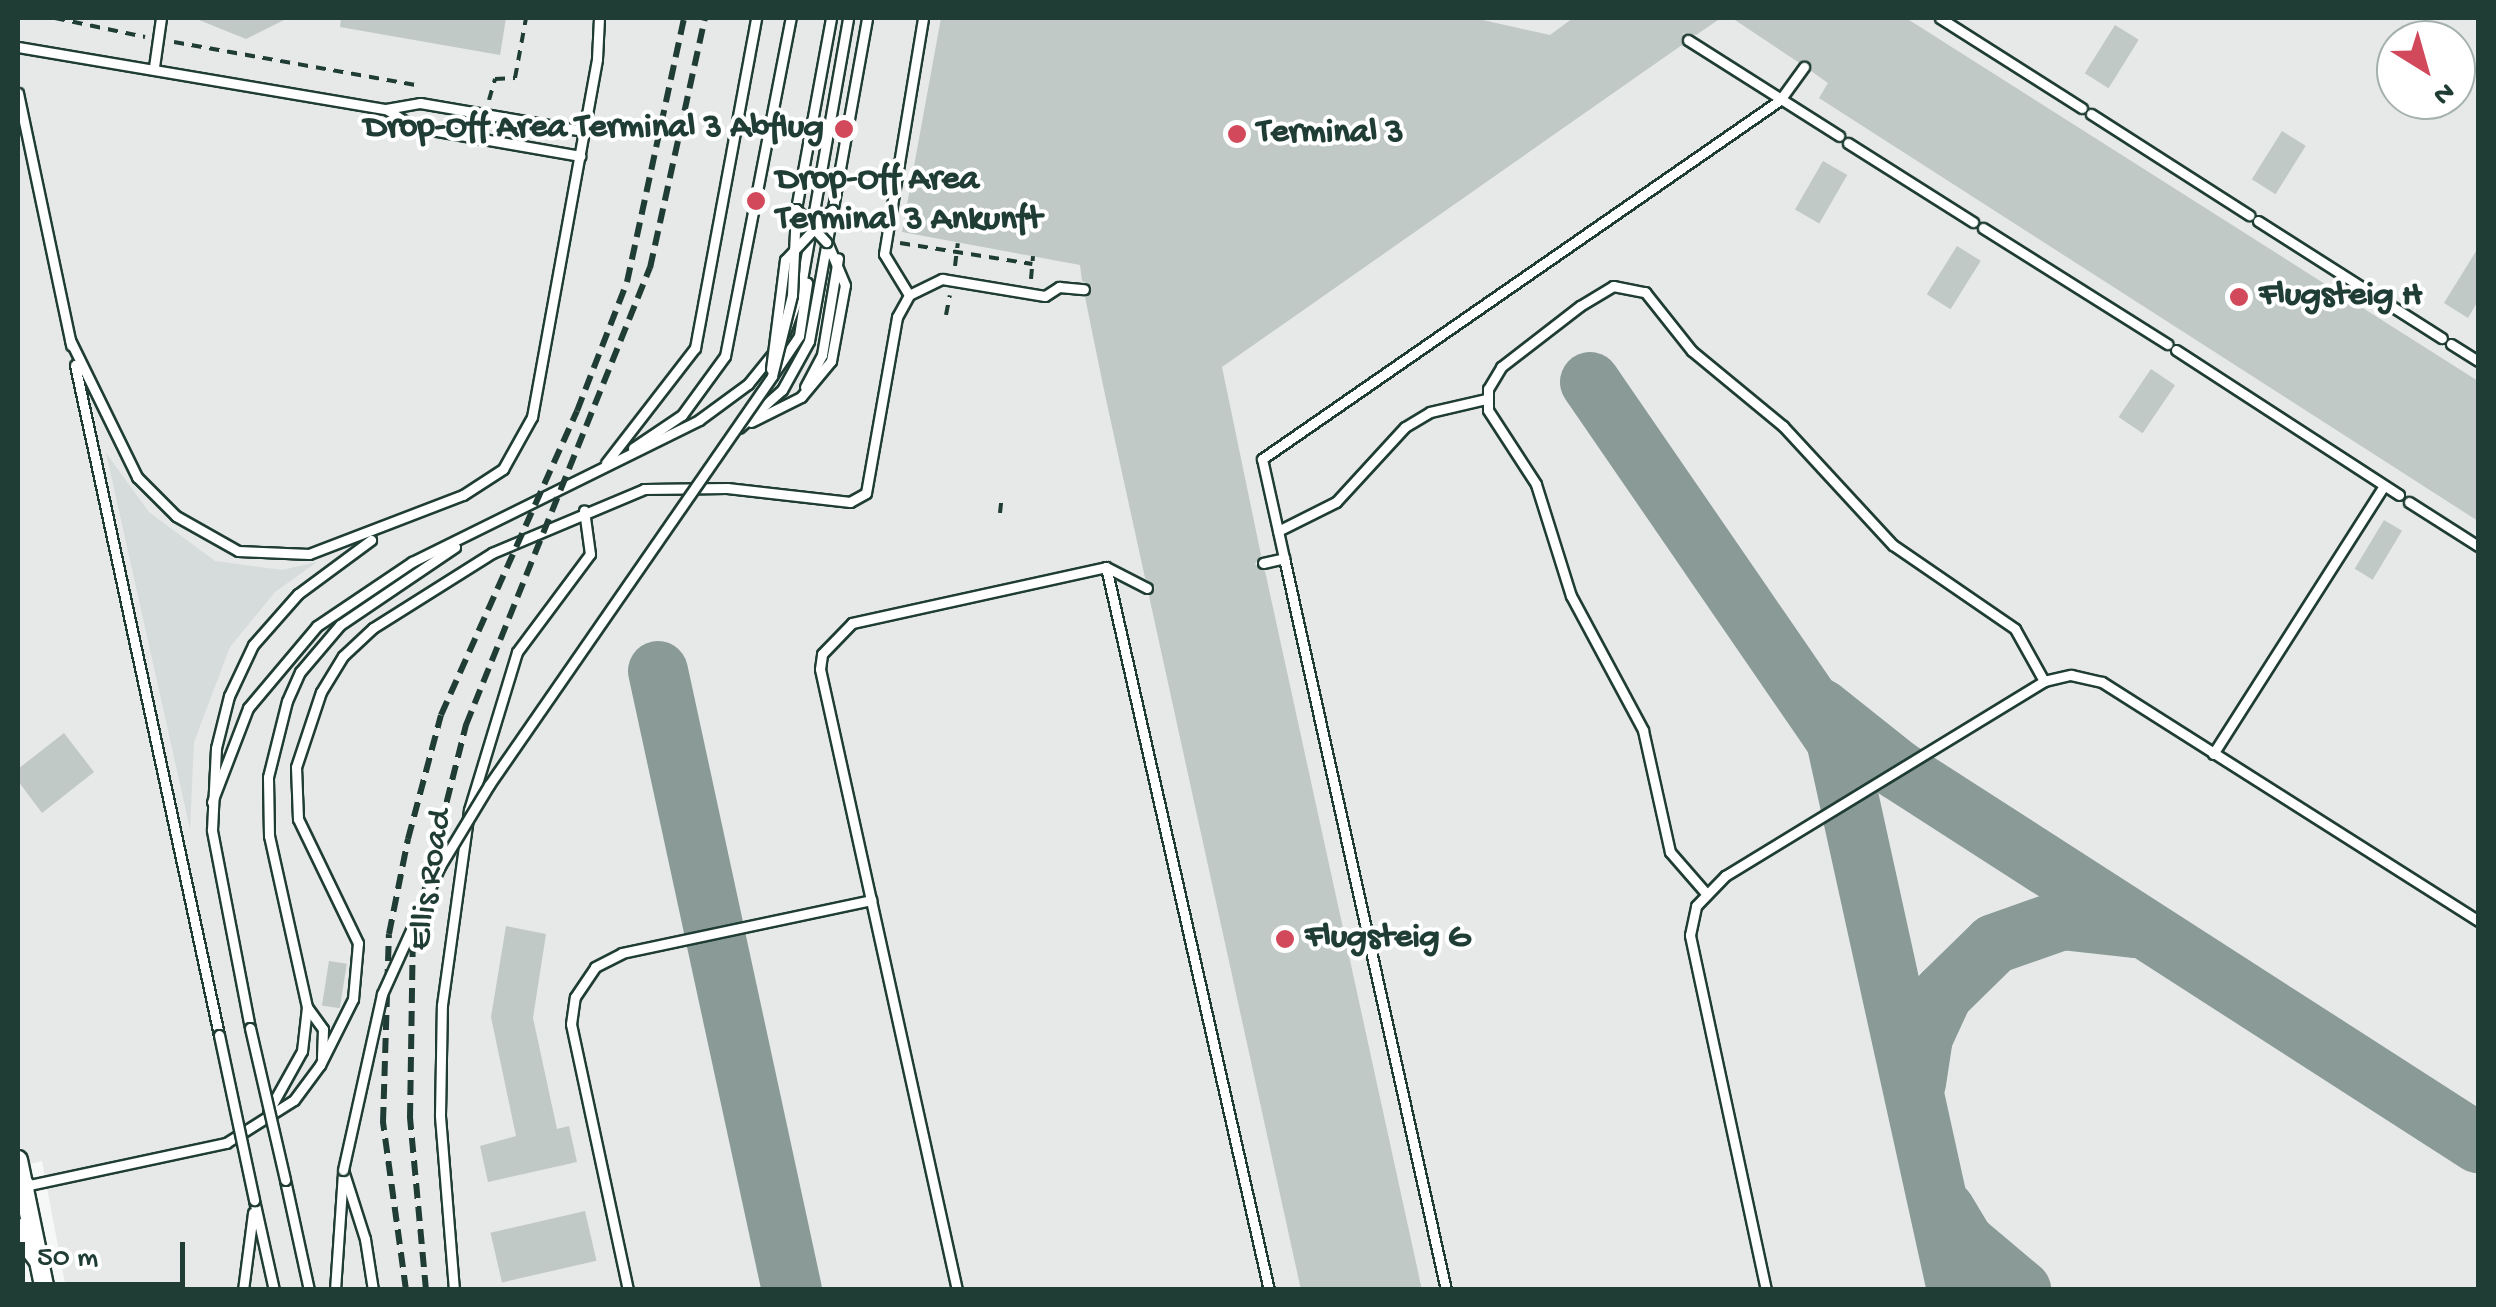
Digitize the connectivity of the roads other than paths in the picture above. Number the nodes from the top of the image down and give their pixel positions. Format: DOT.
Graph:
graph roads {
  1 [pos="161,18"];
  2 [pos="599,18"];
  3 [pos="756,18"];
  4 [pos="792,18"];
  5 [pos="830,18"];
  6 [pos="848,18"];
  7 [pos="867,18"];
  8 [pos="923,18"];
  9 [pos="1940,18"];
  10 [pos="1688,40"];
  11 [pos="18,46"];
  12 [pos="1804,66"];
  13 [pos="154,67"];
  14 [pos="18,98"];
  15 [pos="1780,100"];
  16 [pos="386,109"];
  17 [pos="584,131"];
  18 [pos="580,156"];
  19 [pos="796,209"];
  20 [pos="832,210"];
  21 [pos="814,228"];
  22 [pos="826,242"];
  23 [pos="795,244"];
  24 [pos="1084,290"];
  25 [pos="909,295"];
  26 [pos="798,336"];
  27 [pos="70,340"];
  28 [pos="2478,345"];
  29 [pos="2475,359"];
  30 [pos="772,376"];
  31 [pos="782,390"];
  32 [pos="1486,399"];
  33 [pos="739,428"];
  34 [pos="601,468"];
  35 [pos="2384,486"];
  36 [pos="584,510"];
  37 [pos="413,518"];
  38 [pos="492,523"];
  39 [pos="1278,531"];
  40 [pos="2478,546"];
  41 [pos="1284,558"];
  42 [pos="1263,562"];
  43 [pos="1106,566"];
  44 [pos="1147,588"];
  45 [pos="2044,681"];
  46 [pos="2213,754"];
  47 [pos="212,802"];
  48 [pos="1704,891"];
  49 [pos="870,900"];
  50 [pos="2478,921"];
  51 [pos="307,1006"];
  52 [pos="320,1066"];
  53 [pos="258,1126"];
  54 [pos="18,1160"];
  55 [pos="343,1170"];
  56 [pos="20,1186"];
  57 [pos="254,1200"];
  58 [pos="18,1230"];
  59 [pos="39,1258"];
  60 [pos="46,1290"];
  61 [pos="243,1290"];
  62 [pos="274,1290"];
  63 [pos="309,1290"];
  64 [pos="335,1290"];
  65 [pos="373,1290"];
  66 [pos="454,1290"];
  67 [pos="628,1290"];
  68 [pos="956,1290"];
  69 [pos="1269,1290"];
  70 [pos="1446,1290"];
  71 [pos="1766,1290"];
  1 -- 13 [label="lane"];
  2 -- 17 [label="lane"];
  3 -- 34 [label="lane"];
  4 -- 34 [label="lane"];
  5 -- 19 [label="lane"];
  6 -- 34 [label="lane"];
  7 -- 20 [label="lane"];
  8 -- 25 [label="lane"];
  9 -- 29 [label="lane"];
  10 -- 15 [label="lane"];
  11 -- 13 [label="lane"];
  12 -- 15 [label="lane"];
  13 -- 16 [label="lane"];
  14 -- 27 [label="lane"];
  15 -- 35 [label="lane"];
  15 -- 39 [label="lane"];
  16 -- 17 [label="lane"];
  16 -- 18 [label="lane"];
  17 -- 18 [label="lane"];
  18 -- 37 [label="lane"];
  19 -- 21 [label="lane, bridge"];
  19 -- 23 [label="lane, bridge"];
  20 -- 21 [label="lane, bridge"];
  20 -- 22 [label="lane, bridge"];
  21 -- 22 [label="lane, bridge"];
  21 -- 23 [label="lane, bridge"];
  21 -- 26 [label="lane"];
  22 -- 31 [label="lane"];
  22 -- 33 [label="lane"];
  23 -- 30 [label="lane, bridge"];
  24 -- 25 [label="lane"];
  25 -- 36 [label="lane"];
  26 -- 30 [label="lane"];
  26 -- 31 [label="lane"];
  27 -- 37 [label="lane"];
  27 -- 57 [label="lane, bridge"];
  28 -- 29 [label="lane"];
  30 -- 33 [label="lane, bridge"];
  31 -- 33 [label="lane"];
  32 -- 39 [label="lane"];
  32 -- 45 [label="lane"];
  32 -- 48 [label="lane"];
  33 -- 55 [label="lane, bridge"];
  34 -- 38 [label="lane"];
  35 -- 40 [label="lane"];
  35 -- 46 [label="lane"];
  36 -- 52 [label="lane"];
  36 -- 66 [label="lane, Ellis Road"];
  37 -- 47 [label="lane"];
  38 -- 47 [label="lane"];
  38 -- 51 [label="lane"];
  39 -- 41 [label="lane"];
  41 -- 42 [label="lane"];
  41 -- 70 [label="lane"];
  43 -- 44 [label="lane"];
  43 -- 49 [label="lane"];
  43 -- 69 [label="lane"];
  45 -- 46 [label="lane"];
  45 -- 48 [label="lane"];
  46 -- 50 [label="lane"];
  47 -- 63 [label="lane, bridge"];
  48 -- 71 [label="lane"];
  49 -- 67 [label="lane"];
  49 -- 68 [label="lane"];
  51 -- 52 [label="lane"];
  51 -- 53 [label="lane"];
  52 -- 53 [label="lane"];
  53 -- 56 [label="lane"];
  54 -- 56 [label="street"];
  55 -- 64 [label="lane"];
  55 -- 65 [label="lane"];
  56 -- 59 [label="street"];
  57 -- 61 [label="lane"];
  57 -- 62 [label="lane"];
  58 -- 59 [label="street"];
  59 -- 60 [label="street"];
}
